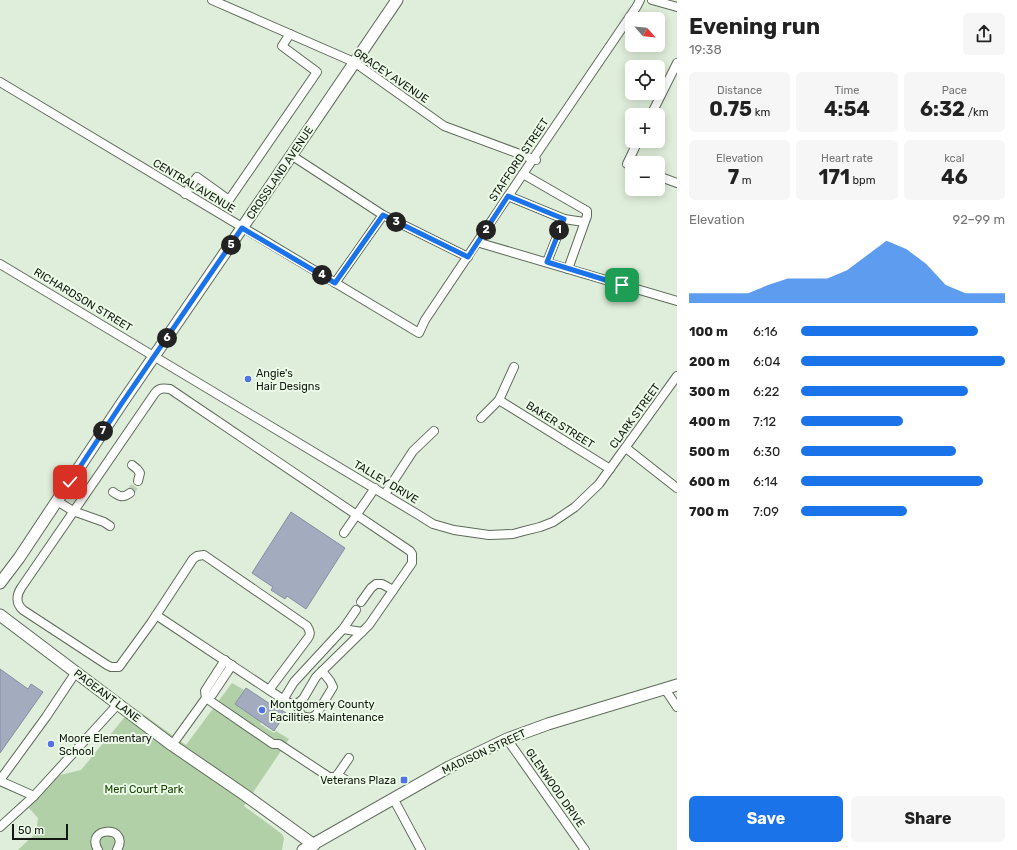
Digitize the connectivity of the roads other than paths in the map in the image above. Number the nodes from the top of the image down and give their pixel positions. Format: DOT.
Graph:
graph roads {
  1 [pos="212,0"];
  2 [pos="397,0"];
  3 [pos="640,0"];
  4 [pos="652,0"];
  5 [pos="677,7"];
  6 [pos="290,34"];
  7 [pos="354,62"];
  8 [pos="677,63"];
  9 [pos="0,82"];
  10 [pos="654,108"];
  11 [pos="291,155"];
  12 [pos="534,159"];
  13 [pos="523,174"];
  14 [pos="665,179"];
  15 [pos="677,183"];
  16 [pos="185,194"];
  17 [pos="508,196"];
  18 [pos="383,215"];
  19 [pos="564,219"];
  20 [pos="584,222"];
  21 [pos="242,228"];
  22 [pos="480,242"];
  23 [pos="468,257"];
  24 [pos="547,262"];
  25 [pos="0,264"];
  26 [pos="568,269"];
  27 [pos="335,283"];
  28 [pos="677,301"];
  29 [pos="419,333"];
  30 [pos="154,356"];
  31 [pos="514,367"];
  32 [pos="676,379"];
  33 [pos="499,400"];
  34 [pos="481,418"];
  35 [pos="434,431"];
  36 [pos="626,448"];
  37 [pos="132,465"];
  38 [pos="610,469"];
  39 [pos="138,481"];
  40 [pos="375,488"];
  41 [pos="677,488"];
  42 [pos="113,492"];
  43 [pos="130,492"];
  44 [pos="385,494"];
  45 [pos="57,501"];
  46 [pos="73,512"];
  47 [pos="357,515"];
  48 [pos="110,526"];
  49 [pos="344,533"];
  50 [pos="0,583"];
  51 [pos="393,590"];
  52 [pos="361,602"];
  53 [pos="356,610"];
  54 [pos="0,615"];
  55 [pos="156,615"];
  56 [pos="343,629"];
  57 [pos="362,632"];
  58 [pos="229,662"];
  59 [pos="322,671"];
  60 [pos="76,672"];
  61 [pos="677,685"];
  62 [pos="665,689"];
  63 [pos="269,690"];
  64 [pos="206,698"];
  65 [pos="283,700"];
  66 [pos="118,704"];
  67 [pos="297,704"];
  68 [pos="677,707"];
  69 [pos="507,739"];
  70 [pos="172,745"];
  71 [pos="350,758"];
  72 [pos="338,775"];
  73 [pos="346,780"];
  74 [pos="0,781"];
  75 [pos="34,796"];
  76 [pos="393,798"];
  77 [pos="0,827"];
  78 [pos="314,845"];
  79 [pos="98,850"];
  80 [pos="117,850"];
  81 [pos="303,850"];
  82 [pos="421,850"];
  83 [pos="585,850"];
  1 -- 6 [label="street, GRACEY AVENUE"];
  2 -- 7 [label="main road, CROSSLAND AVENUE"];
  3 -- 12 [label="street, STAFFORD STREET"];
  4 -- 5 [label="street"];
  6 -- 7 [label="street, GRACEY AVENUE"];
  6 -- 16 [label="street"];
  7 -- 11 [label="main road, CROSSLAND AVENUE"];
  7 -- 12 [label="street, GRACEY AVENUE"];
  8 -- 10 [label="street"];
  9 -- 16 [label="street, CENTRAL AVENUE"];
  11 -- 18 [label="street"];
  11 -- 21 [label="main road, CROSSLAND AVENUE"];
  12 -- 13 [label="street, STAFFORD STREET"];
  13 -- 17 [label="street, STAFFORD STREET"];
  13 -- 20 [label="street"];
  14 -- 15 [label="street"];
  16 -- 21 [label="street, CENTRAL AVENUE"];
  17 -- 19 [label="street"];
  17 -- 23 [label="street, STAFFORD STREET"];
  18 -- 23 [label="street"];
  18 -- 27 [label="street"];
  19 -- 20 [label="street"];
  19 -- 24 [label="street"];
  20 -- 26 [label="street"];
  21 -- 27 [label="street, CENTRAL AVENUE"];
  21 -- 30 [label="main road, CROSSLAND AVENUE"];
  22 -- 24 [label="street"];
  23 -- 29 [label="street, STAFFORD STREET"];
  24 -- 26 [label="street"];
  25 -- 30 [label="street, RICHARDSON STREET"];
  26 -- 28 [label="street"];
  27 -- 29 [label="street, CENTRAL AVENUE"];
  30 -- 40 [label="street, TALLEY DRIVE"];
  30 -- 45 [label="main road, CROSSLAND AVENUE"];
  31 -- 33 [label="street"];
  32 -- 36 [label="street, CLARK STREET"];
  33 -- 34 [label="street"];
  33 -- 38 [label="street, BAKER STREET"];
  35 -- 44 [label="street"];
  36 -- 38 [label="street, CLARK STREET"];
  36 -- 41 [label="street"];
  37 -- 39 [label="street"];
  38 -- 44 [label="street, TALLEY DRIVE"];
  40 -- 44 [label="street, TALLEY DRIVE"];
  40 -- 47 [label="street"];
  42 -- 43 [label="street"];
  45 -- 46 [label="street"];
  45 -- 50 [label="main road, CROSSLAND AVENUE"];
  46 -- 47 [label="street"];
  46 -- 48 [label="street"];
  46 -- 55 [label="street"];
  47 -- 49 [label="street"];
  47 -- 51 [label="street"];
  51 -- 52 [label="street"];
  51 -- 57 [label="street"];
  53 -- 56 [label="street"];
  54 -- 60 [label="main road, PAGEANT LANE"];
  55 -- 58 [label="street"];
  55 -- 63 [label="street"];
  56 -- 57 [label="street"];
  56 -- 65 [label="street"];
  57 -- 59 [label="street"];
  58 -- 63 [label="street"];
  58 -- 64 [label="street"];
  59 -- 67 [label="street"];
  59 -- 67 [label="street"];
  60 -- 66 [label="main road, PAGEANT LANE"];
  60 -- 74 [label="street"];
  61 -- 62 [label="main road, MADISON STREET"];
  62 -- 68 [label="street"];
  62 -- 69 [label="main road, MADISON STREET"];
  63 -- 65 [label="street"];
  64 -- 70 [label="street"];
  64 -- 72 [label="street"];
  65 -- 67 [label="street"];
  66 -- 70 [label="main road, PAGEANT LANE"];
  66 -- 75 [label="street"];
  69 -- 76 [label="main road, MADISON STREET"];
  69 -- 83 [label="street, GLENWOOD DRIVE"];
  70 -- 78 [label="main road, PAGEANT LANE"];
  71 -- 72 [label="street"];
  72 -- 73 [label="street"];
  74 -- 75 [label="street"];
  75 -- 77 [label="street"];
  76 -- 78 [label="main road, MADISON STREET"];
  76 -- 82 [label="street"];
  78 -- 81 [label="main road, MADISON STREET"];
  79 -- 80 [label="street"];
}
